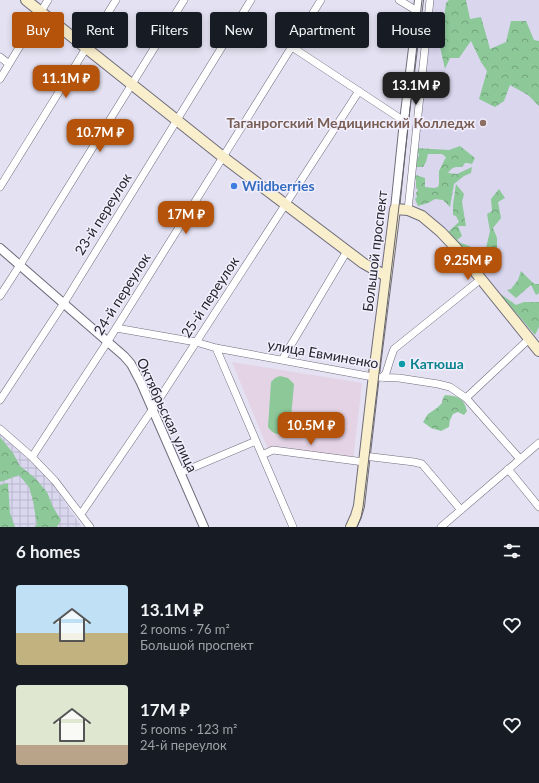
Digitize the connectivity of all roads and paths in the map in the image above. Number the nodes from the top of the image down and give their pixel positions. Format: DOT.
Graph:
graph roads {
  1 [pos="26,0"];
  2 [pos="48,0"];
  3 [pos="116,0"];
  4 [pos="184,0"];
  5 [pos="251,0"];
  6 [pos="321,0"];
  7 [pos="399,0"];
  8 [pos="419,0"];
  9 [pos="430,0"];
  10 [pos="417,11"];
  11 [pos="41,12"];
  12 [pos="108,12"];
  13 [pos="314,12"];
  14 [pos="64,30"];
  15 [pos="72,37"];
  16 [pos="19,48"];
  17 [pos="86,48"];
  18 [pos="291,48"];
  19 [pos="294,48"];
  20 [pos="0,57"];
  21 [pos="9,64"];
  22 [pos="0,78"];
  23 [pos="132,85"];
  24 [pos="359,91"];
  25 [pos="177,120"];
  26 [pos="404,121"];
  27 [pos="223,157"];
  28 [pos="0,187"];
  29 [pos="286,204"];
  30 [pos="395,209"];
  31 [pos="408,210"];
  32 [pos="0,248"];
  33 [pos="347,251"];
  34 [pos="20,265"];
  35 [pos="386,276"];
  36 [pos="481,279"];
  37 [pos="0,296"];
  38 [pos="64,303"];
  39 [pos="116,328"];
  40 [pos="529,339"];
  41 [pos="108,342"];
  42 [pos="196,342"];
  43 [pos="216,348"];
  44 [pos="539,351"];
  45 [pos="282,360"];
  46 [pos="378,377"];
  47 [pos="466,398"];
  48 [pos="0,400"];
  49 [pos="152,410"];
  50 [pos="0,429"];
  51 [pos="256,441"];
  52 [pos="539,442"];
  53 [pos="262,455"];
  54 [pos="32,457"];
  55 [pos="364,459"];
  56 [pos="520,459"];
  57 [pos="508,469"];
  58 [pos="180,473"];
  59 [pos="539,507"];
  60 [pos="461,510"];
  61 [pos="81,514"];
  62 [pos="445,526"];
  63 [pos="90,527"];
  64 [pos="204,527"];
  65 [pos="293,527"];
  66 [pos="351,527"];
  1 -- 11 [label="main road"];
  2 -- 11 [label="street"];
  3 -- 12 [label="street"];
  4 -- 23 [label="street"];
  5 -- 25 [label="street, 23-й переулок"];
  6 -- 13 [label="street, 24-й переулок"];
  7 -- 10 [label="street"];
  8 -- 10 [label="street, Большой проспект"];
  9 -- 31 [label="street, Большой проспект"];
  10 -- 26 [label="street, Большой проспект"];
  14 -- 15 [label="main road"];
  16 -- 21 [label="street"];
  17 -- 23 [label="main road"];
  17 -- 28 [label="street"];
  18 -- 27 [label="street, 24-й переулок"];
  19 -- 24 [label="street"];
  20 -- 21 [label="street"];
  21 -- 22 [label="street"];
  23 -- 25 [label="main road"];
  23 -- 34 [label="street"];
  24 -- 26 [label="street"];
  24 -- 29 [label="street, 25-й переулок"];
  25 -- 27 [label="main road"];
  25 -- 38 [label="street, 23-й переулок"];
  26 -- 30 [label="street, Большой проспект"];
  27 -- 29 [label="main road"];
  27 -- 39 [label="street, 24-й переулок"];
  29 -- 33 [label="main road"];
  29 -- 42 [label="street, 25-й переулок"];
  30 -- 31 [label="main road"];
  30 -- 35 [label="main road, Большой проспект"];
  31 -- 36 [label="main road"];
  32 -- 34 [label="street, Октябрьская улица"];
  33 -- 35 [label="main road"];
  33 -- 45 [label="street"];
  34 -- 37 [label="street"];
  34 -- 38 [label="street, Октябрьская улица"];
  35 -- 46 [label="main road, Большой проспект"];
  36 -- 40 [label="main road"];
  36 -- 46 [label="street"];
  38 -- 41 [label="street, Октябрьская улица"];
  38 -- 48 [label="street, 23-й переулок"];
  39 -- 41 [label="street, 24-й переулок"];
  39 -- 42 [label="street, улица Евминенко"];
  40 -- 44 [label="main road"];
  40 -- 47 [label="street"];
  41 -- 49 [label="street, Октябрьская улица"];
  41 -- 54 [label="street, 24-й переулок"];
  42 -- 43 [label="street, улица Евминенко"];
  42 -- 49 [label="street, 25-й переулок"];
  43 -- 45 [label="street, улица Евминенко"];
  43 -- 51 [label="street"];
  45 -- 46 [label="street, улица Евминенко"];
  46 -- 47 [label="street, улица Евминенко"];
  46 -- 55 [label="main road, Большой проспект"];
  47 -- 56 [label="street, улица Евминенко"];
  49 -- 58 [label="street, Октябрьская улица"];
  49 -- 61 [label="street, 25-й переулок"];
  50 -- 54 [label="street"];
  51 -- 53 [label="street"];
  51 -- 58 [label="street"];
  52 -- 56 [label="street"];
  53 -- 55 [label="street"];
  53 -- 65 [label="street"];
  54 -- 61 [label="street"];
  55 -- 60 [label="street"];
  55 -- 66 [label="main road, Большой проспект"];
  56 -- 57 [label="street"];
  57 -- 59 [label="street"];
  57 -- 60 [label="street"];
  58 -- 64 [label="street, Октябрьская улица"];
  60 -- 62 [label="street"];
  61 -- 63 [label="street"];
}
